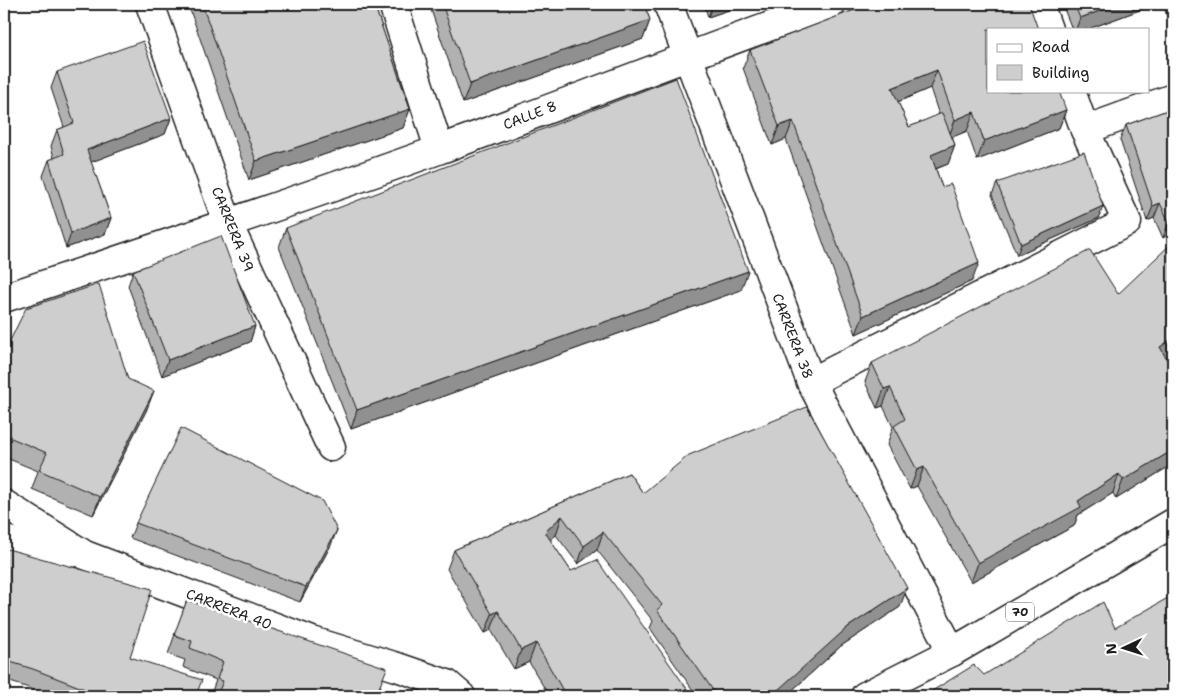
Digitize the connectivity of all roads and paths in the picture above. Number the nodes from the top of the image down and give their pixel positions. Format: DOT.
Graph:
graph roads {
  1 [pos="150,4"];
  2 [pos="393,4"];
  3 [pos="668,4"];
  4 [pos="831,4"];
  5 [pos="1039,4"];
  6 [pos="1048,28"];
  7 [pos="686,56"];
  8 [pos="1071,92"];
  9 [pos="1173,98"];
  10 [pos="1085,130"];
  11 [pos="439,149"];
  12 [pos="228,224"];
  13 [pos="4,298"];
  14 [pos="810,382"];
  15 [pos="331,447"];
  16 [pos="4,504"];
  17 [pos="1173,522"];
  18 [pos="4,540"];
  19 [pos="85,555"];
  20 [pos="952,652"];
  21 [pos="461,696"];
  22 [pos="865,696"];
  1 -- 12 [label="street, CARRERA 39"];
  2 -- 11 [label="street"];
  3 -- 7 [label="street, CARRERA 38"];
  4 -- 7 [label="street, CALLE 8"];
  5 -- 6 [label="street"];
  7 -- 11 [label="street, CALLE 8"];
  7 -- 14 [label="street, CARRERA 38"];
  8 -- 10 [label="street"];
  9 -- 10 [label="street"];
  10 -- 14 [label="street"];
  11 -- 12 [label="street, CALLE 8"];
  12 -- 13 [label="street, CALLE 8"];
  12 -- 15 [label="street, CARRERA 39"];
  14 -- 20 [label="street, CARRERA 38"];
  16 -- 19 [label="street, CARRERA 40"];
  17 -- 20 [label="street, 70"];
  18 -- 19 [label="street"];
  19 -- 21 [label="street, CARRERA 40"];
  20 -- 22 [label="street, 70"];
}
